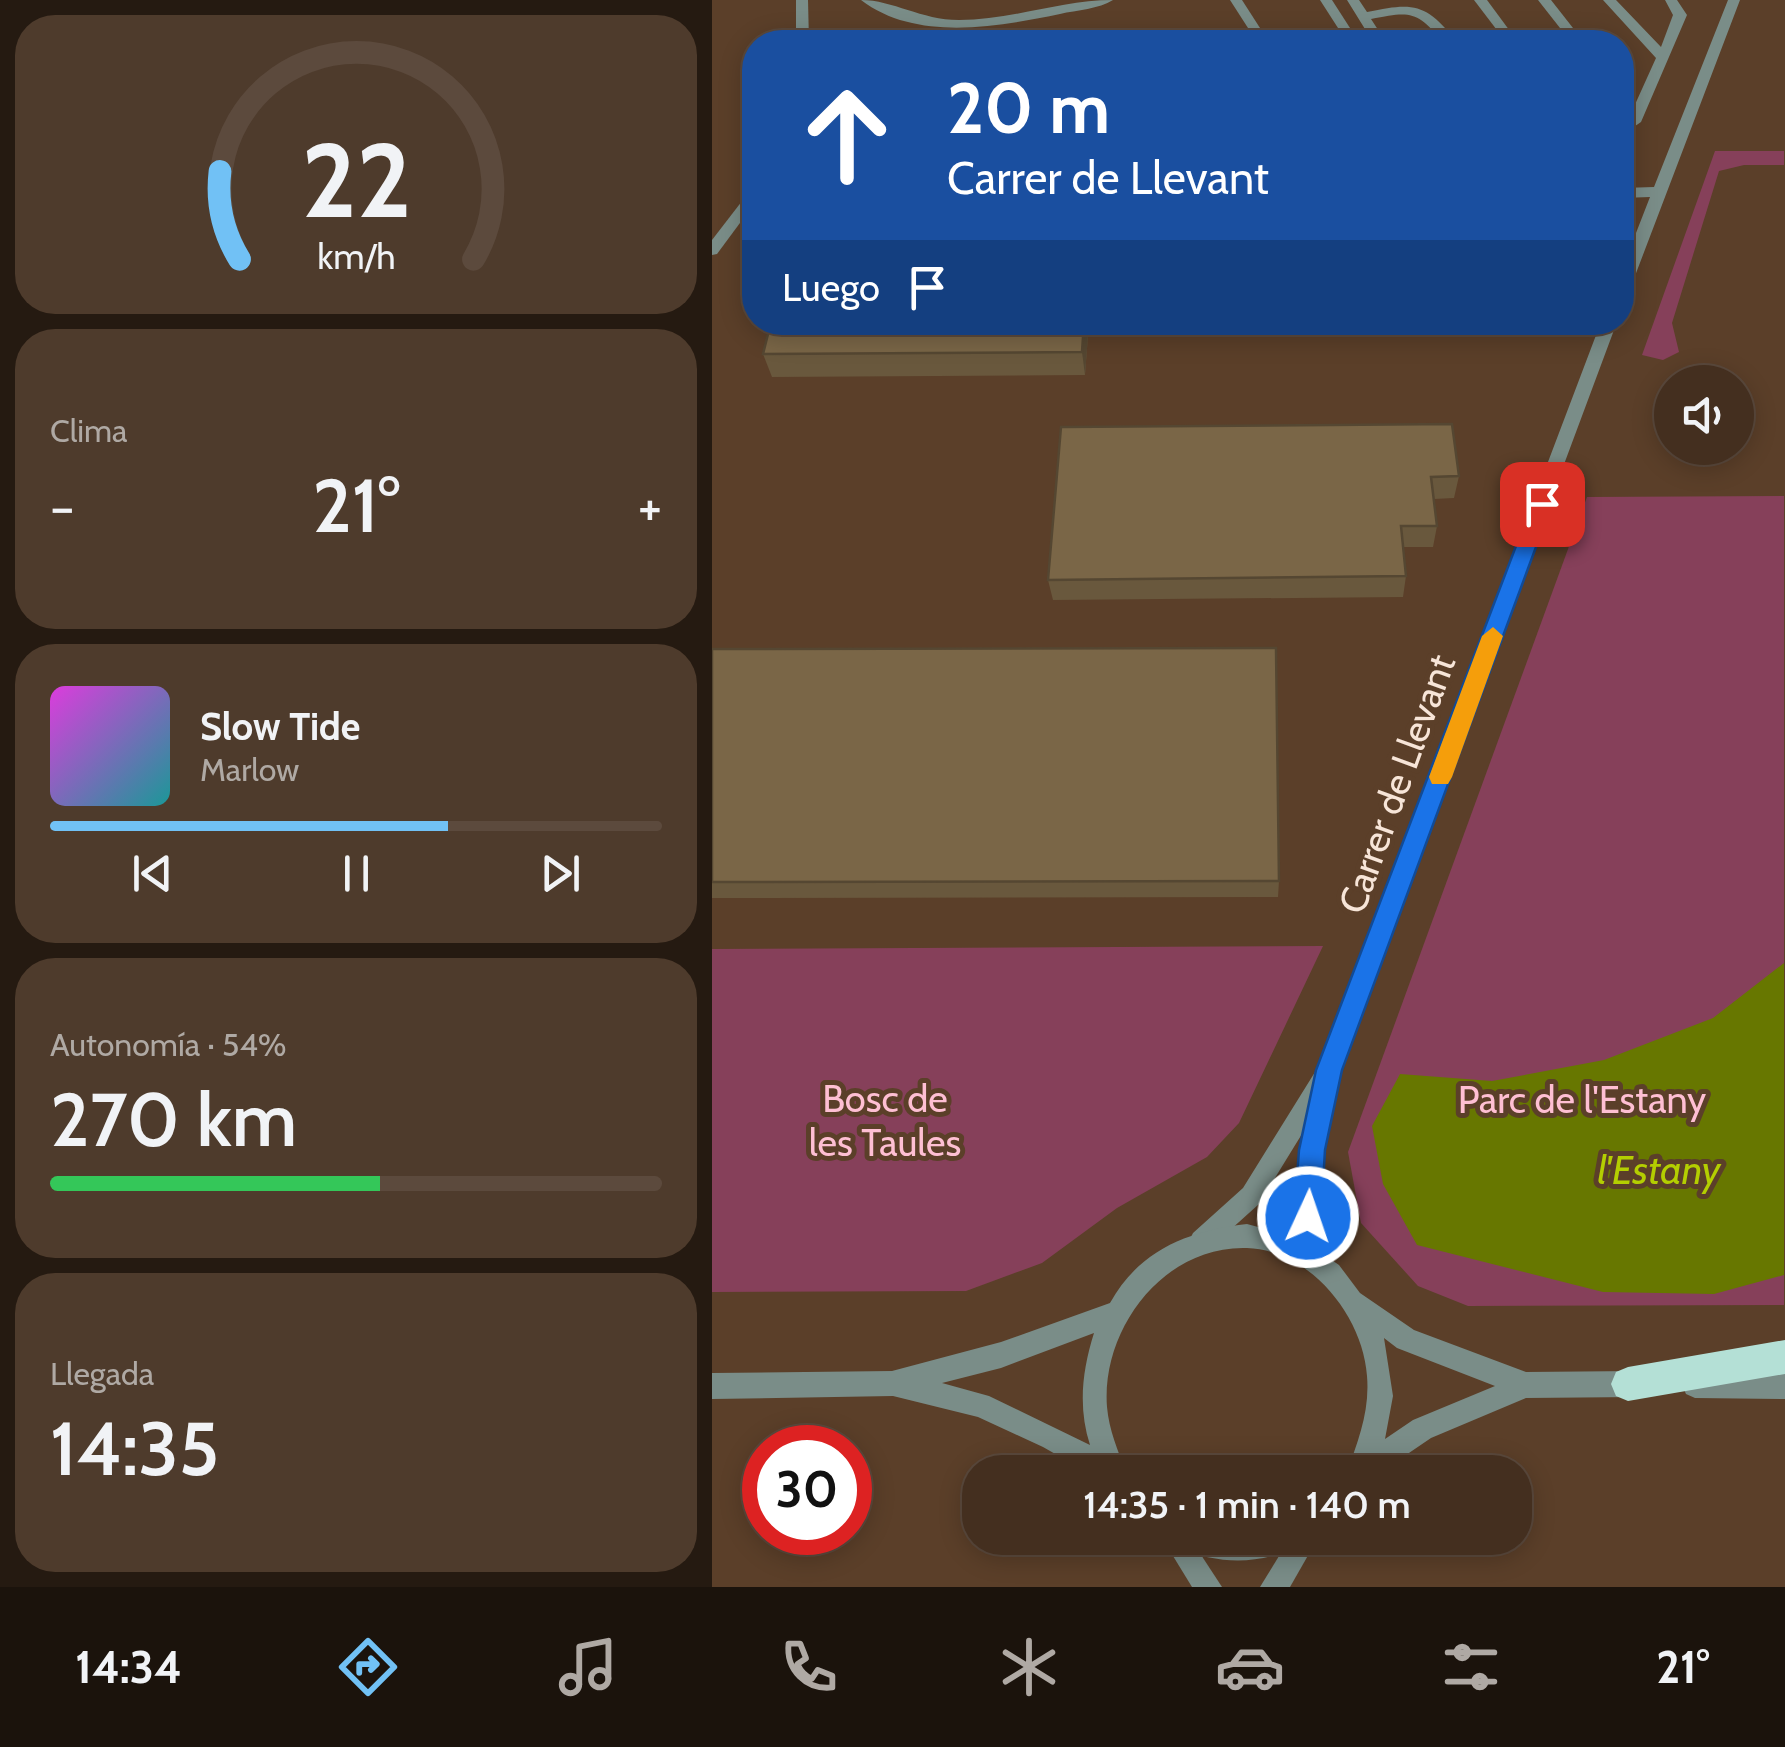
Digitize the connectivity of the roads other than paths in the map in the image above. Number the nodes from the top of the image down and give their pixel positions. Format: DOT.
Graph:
graph roads {
  1 [pos="802,0"];
  2 [pos="867,0"];
  3 [pos="918,0"];
  4 [pos="1106,0"];
  5 [pos="1236,0"];
  6 [pos="1326,0"];
  7 [pos="1353,0"];
  8 [pos="1480,0"];
  9 [pos="1544,0"];
  10 [pos="1609,0"];
  11 [pos="1671,0"];
  12 [pos="1734,0"];
  13 [pos="884,8"];
  14 [pos="1364,17"];
  15 [pos="803,30"];
  16 [pos="1255,30"];
  17 [pos="1345,30"];
  18 [pos="1372,30"];
  19 [pos="1441,30"];
  20 [pos="1503,30"];
  21 [pos="1568,30"];
  22 [pos="1664,57"];
  23 [pos="1634,108"];
  24 [pos="1634,192"];
  25 [pos="1658,192"];
  26 [pos="742,211"];
  27 [pos="712,250"];
  28 [pos="1634,257"];
  29 [pos="1605,335"];
  30 [pos="1329,1070"];
  31 [pos="1201,1241"];
  32 [pos="1314,1260"];
  33 [pos="1354,1300"];
  34 [pos="1113,1314"];
  35 [pos="1784,1357"];
  36 [pos="892,1384"];
  37 [pos="1628,1384"];
  38 [pos="1526,1385"];
  39 [pos="712,1386"];
  40 [pos="1784,1386"];
  41 [pos="1082,1455"];
  42 [pos="1106,1455"];
  43 [pos="1368,1455"];
  44 [pos="1385,1455"];
  45 [pos="1186,1555"];
  46 [pos="1294,1555"];
  47 [pos="1208,1587"];
  48 [pos="1274,1587"];
  1 -- 15 [label="street"];
  2 -- 13 [label="street"];
  3 -- 13 [label="street"];
  4 -- 13 [label="street"];
  5 -- 16 [label="street"];
  6 -- 17 [label="street"];
  7 -- 14 [label="street"];
  8 -- 20 [label="street"];
  9 -- 21 [label="street"];
  10 -- 22 [label="street"];
  11 -- 22 [label="street"];
  12 -- 25 [label="street"];
  14 -- 18 [label="street"];
  14 -- 19 [label="street"];
  22 -- 23 [label="street"];
  24 -- 25 [label="street"];
  25 -- 28 [label="street"];
  26 -- 27 [label="street"];
  29 -- 30 [label="street, Carrer de Llevant"];
  30 -- 31 [label="street, Carrer de Llevant"];
  30 -- 32 [label="street"];
  31 -- 32 [label="street"];
  31 -- 34 [label="street"];
  32 -- 33 [label="street"];
  33 -- 38 [label="street"];
  33 -- 43 [label="street"];
  34 -- 36 [label="street"];
  34 -- 42 [label="street"];
  35 -- 37 [label="highway"];
  36 -- 39 [label="street"];
  36 -- 41 [label="street"];
  37 -- 38 [label="street"];
  37 -- 40 [label="street"];
  38 -- 44 [label="street"];
  45 -- 47 [label="street"];
  46 -- 48 [label="street"];
}
